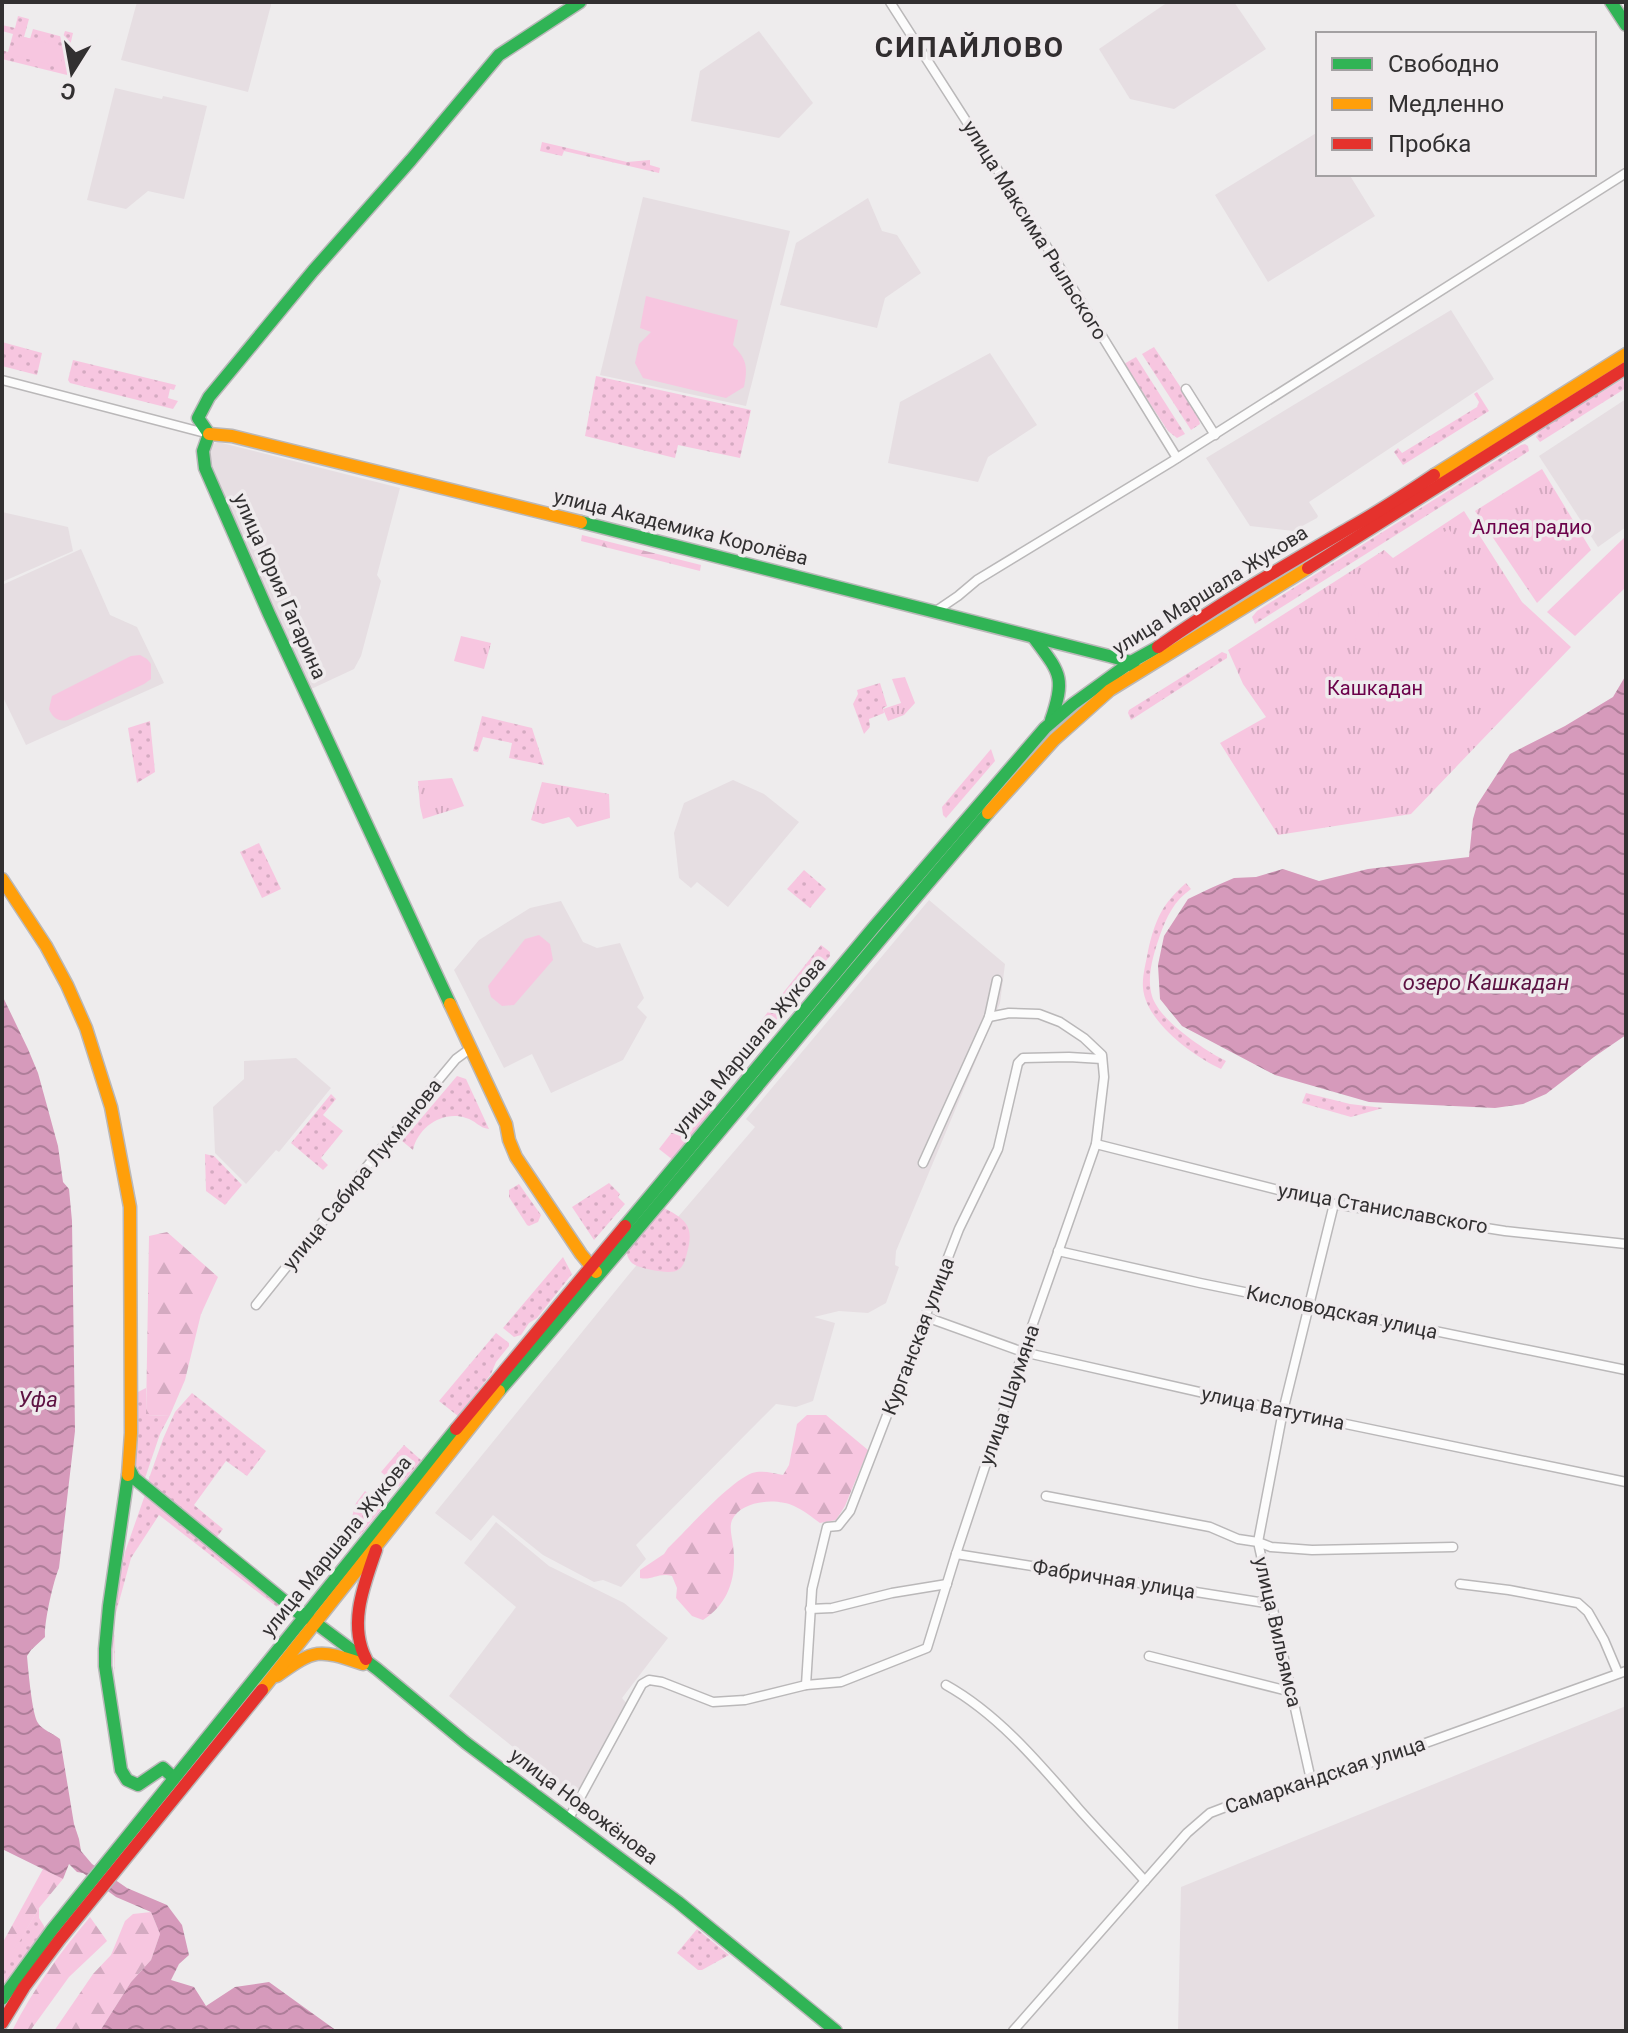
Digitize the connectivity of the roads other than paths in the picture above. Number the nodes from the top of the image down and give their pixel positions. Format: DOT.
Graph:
graph roads {
  1 [pos="580,2"];
  2 [pos="890,2"];
  3 [pos="1611,2"];
  4 [pos="1626,25"];
  5 [pos="1626,173"];
  6 [pos="1626,354"];
  7 [pos="1626,368"];
  8 [pos="2,380"];
  9 [pos="1186,389"];
  10 [pos="209,434"];
  11 [pos="1215,435"];
  12 [pos="1177,458"];
  13 [pos="936,611"];
  14 [pos="1034,638"];
  15 [pos="1134,667"];
  16 [pos="1050,724"];
  17 [pos="2,879"];
  18 [pos="997,980"];
  19 [pos="989,1017"];
  20 [pos="471,1048"];
  21 [pos="1102,1057"];
  22 [pos="1096,1144"];
  23 [pos="923,1163"];
  24 [pos="1334,1204"];
  25 [pos="1626,1244"];
  26 [pos="1058,1251"];
  27 [pos="595,1272"];
  28 [pos="256,1305"];
  29 [pos="1308,1306"];
  30 [pos="926,1317"];
  31 [pos="1023,1352"];
  32 [pos="1626,1370"];
  33 [pos="1283,1411"];
  34 [pos="129,1468"];
  35 [pos="1626,1482"];
  36 [pos="1046,1496"];
  37 [pos="1258,1542"];
  38 [pos="378,1545"];
  39 [pos="1453,1547"];
  40 [pos="956,1554"];
  41 [pos="947,1584"];
  42 [pos="1460,1584"];
  43 [pos="1272,1604"];
  44 [pos="810,1609"];
  45 [pos="311,1620"];
  46 [pos="1149,1656"];
  47 [pos="377,1669"];
  48 [pos="1622,1672"];
  49 [pos="271,1680"];
  50 [pos="806,1685"];
  51 [pos="946,1685"];
  52 [pos="1292,1692"];
  53 [pos="174,1778"];
  54 [pos="1311,1780"];
  55 [pos="568,1820"];
  56 [pos="140,1830"];
  57 [pos="1145,1881"];
  58 [pos="56,1935"];
  59 [pos="2,1999"];
  60 [pos="2,2023"];
  61 [pos="836,2031"];
  62 [pos="1013,2031"];
  1 -- 10 [label="main road, улица Юрия Гагарина"];
  2 -- 12 [label="street, улица Максима Рыльского"];
  3 -- 4 [label="main road"];
  5 -- 11 [label="street"];
  6 -- 15 [label="main road, улица Маршала Жукова"];
  7 -- 15 [label="main road, улица Маршала Жукова"];
  8 -- 10 [label="street"];
  9 -- 11 [label="street"];
  10 -- 13 [label="main road, улица Академика Королёва"];
  10 -- 20 [label="main road, улица Юрия Гагарина"];
  11 -- 12 [label="street"];
  12 -- 13 [label="street"];
  13 -- 14 [label="main road, улица Академика Королёва"];
  14 -- 15 [label="main road, улица Академика Королёва"];
  14 -- 16 [label="main road"];
  15 -- 16 [label="main road, улица Маршала Жукова"];
  15 -- 27 [label="main road, улица Маршала Жукова"];
  16 -- 27 [label="main road, улица Маршала Жукова"];
  17 -- 34 [label="main road"];
  18 -- 19 [label="street"];
  19 -- 21 [label="street"];
  19 -- 23 [label="street"];
  20 -- 27 [label="main road, улица Юрия Гагарина"];
  20 -- 28 [label="street, улица Сабира Лукманова"];
  21 -- 22 [label="street, улица Шаумяна"];
  21 -- 30 [label="street, Курганская улица"];
  22 -- 24 [label="street, улица Станиславского"];
  22 -- 26 [label="street, улица Шаумяна"];
  24 -- 25 [label="street, улица Станиславского"];
  24 -- 29 [label="street, улица Вильямса"];
  26 -- 29 [label="street, Кисловодская улица"];
  26 -- 31 [label="street, улица Шаумяна"];
  27 -- 38 [label="main road, улица Маршала Жукова"];
  27 -- 45 [label="main road, улица Маршала Жукова"];
  29 -- 32 [label="street, Кисловодская улица"];
  29 -- 33 [label="street, улица Вильямса"];
  30 -- 31 [label="street, улица Ватутина"];
  30 -- 44 [label="street, Курганская улица"];
  31 -- 33 [label="street, улица Ватутина"];
  31 -- 40 [label="street, улица Шаумяна"];
  33 -- 35 [label="street, улица Ватутина"];
  33 -- 37 [label="street, улица Вильямса"];
  34 -- 45 [label="main road, улица Новожёнова"];
  34 -- 53 [label="main road"];
  36 -- 37 [label="street"];
  37 -- 39 [label="street"];
  37 -- 43 [label="street, улица Вильямса"];
  38 -- 45 [label="main road, улица Маршала Жукова"];
  38 -- 47 [label="main road"];
  40 -- 41 [label="street, улица Шаумяна"];
  40 -- 43 [label="street, Фабричная улица"];
  41 -- 44 [label="street"];
  41 -- 50 [label="street, улица Шаумяна"];
  42 -- 48 [label="street"];
  43 -- 52 [label="street, улица Вильямса"];
  44 -- 50 [label="street, Курганская улица"];
  45 -- 47 [label="main road, улица Новожёнова"];
  45 -- 49 [label="main road, улица Маршала Жукова"];
  45 -- 53 [label="main road, улица Маршала Жукова"];
  46 -- 52 [label="street"];
  47 -- 49 [label="main road"];
  47 -- 55 [label="main road, улица Новожёнова"];
  48 -- 54 [label="street, Самаркандская улица"];
  49 -- 56 [label="main road, улица Маршала Жукова"];
  50 -- 55 [label="street"];
  51 -- 57 [label="street"];
  52 -- 54 [label="street, улица Вильямса"];
  53 -- 56 [label="main road, улица Маршала Жукова"];
  54 -- 57 [label="street, Самаркандская улица"];
  55 -- 61 [label="main road, улица Новожёнова"];
  56 -- 58 [label="main road, улица Маршала Жукова"];
  57 -- 62 [label="street, Самаркандская улица"];
  58 -- 59 [label="main road"];
  58 -- 60 [label="main road"];
}
